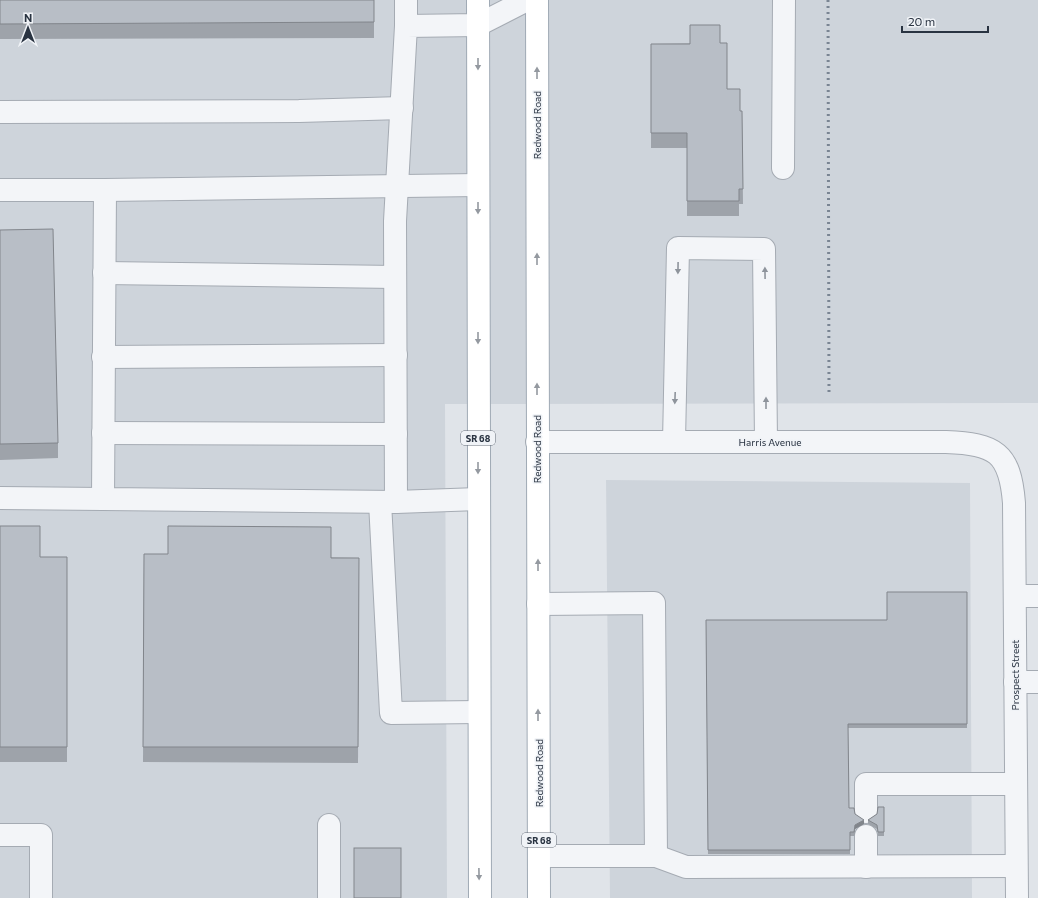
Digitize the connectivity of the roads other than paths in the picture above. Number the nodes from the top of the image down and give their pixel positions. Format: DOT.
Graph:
graph roads {
  1 [pos="406,0"];
  2 [pos="478,0"];
  3 [pos="527,0"];
  4 [pos="537,0"];
  5 [pos="784,0"];
  6 [pos="478,25"];
  7 [pos="406,26"];
  8 [pos="402,108"];
  9 [pos="0,112"];
  10 [pos="782,168"];
  11 [pos="478,185"];
  12 [pos="397,187"];
  13 [pos="0,190"];
  14 [pos="105,190"];
  15 [pos="104,272"];
  16 [pos="395,277"];
  17 [pos="396,354"];
  18 [pos="103,357"];
  19 [pos="103,433"];
  20 [pos="396,434"];
  21 [pos="537,442"];
  22 [pos="674,442"];
  23 [pos="766,442"];
  24 [pos="999,456"];
  25 [pos="0,498"];
  26 [pos="103,498"];
  27 [pos="478,500"];
  28 [pos="388,502"];
  29 [pos="1015,596"];
  30 [pos="1038,596"];
  31 [pos="538,604"];
  32 [pos="1015,682"];
  33 [pos="1038,682"];
  34 [pos="479,712"];
  35 [pos="1016,784"];
  36 [pos="866,812"];
  37 [pos="329,825"];
  38 [pos="0,835"];
  39 [pos="866,836"];
  40 [pos="539,856"];
  41 [pos="656,856"];
  42 [pos="866,866"];
  43 [pos="1016,866"];
  44 [pos="41,898"];
  45 [pos="329,898"];
  46 [pos="480,898"];
  47 [pos="539,898"];
  48 [pos="1017,898"];
  1 -- 7 [label="street"];
  2 -- 6 [label="main road, SR 68"];
  3 -- 6 [label="street"];
  21 -- 4 [label="main road, Redwood Road / SR 68, one-way"];
  5 -- 10 [label="street"];
  6 -- 7 [label="street"];
  6 -- 11 [label="main road, SR 68, one-way"];
  7 -- 8 [label="street"];
  8 -- 9 [label="street"];
  8 -- 12 [label="street"];
  11 -- 12 [label="street"];
  11 -- 27 [label="main road, SR 68, one-way"];
  12 -- 14 [label="street"];
  12 -- 16 [label="street"];
  13 -- 14 [label="street"];
  14 -- 15 [label="street"];
  15 -- 16 [label="street"];
  15 -- 18 [label="street"];
  16 -- 17 [label="street"];
  17 -- 18 [label="street"];
  17 -- 20 [label="street"];
  18 -- 19 [label="street"];
  19 -- 20 [label="street"];
  19 -- 26 [label="street"];
  20 -- 28 [label="street"];
  21 -- 22 [label="street, Harris Avenue"];
  31 -- 21 [label="main road, Redwood Road / SR 68, one-way"];
  22 -- 23 [label="street, Harris Avenue"];
  23 -- 22 [label="street, one-way"];
  23 -- 24 [label="street, Harris Avenue"];
  24 -- 29 [label="street, Prospect Street"];
  25 -- 26 [label="street"];
  26 -- 28 [label="street"];
  27 -- 28 [label="street"];
  27 -- 34 [label="main road, SR 68"];
  28 -- 34 [label="street"];
  29 -- 30 [label="street"];
  29 -- 32 [label="street, Prospect Street"];
  40 -- 31 [label="main road, Redwood Road / SR 68, one-way"];
  31 -- 41 [label="street"];
  32 -- 33 [label="street"];
  32 -- 35 [label="street, Prospect Street"];
  34 -- 46 [label="main road, SR 68, one-way"];
  35 -- 36 [label="street"];
  35 -- 43 [label="street, Prospect Street"];
  37 -- 45 [label="street"];
  38 -- 44 [label="street"];
  39 -- 42 [label="street"];
  40 -- 41 [label="street"];
  40 -- 47 [label="main road, Redwood Road / SR 68"];
  41 -- 42 [label="street"];
  42 -- 43 [label="street"];
  43 -- 48 [label="street, Prospect Street"];
}
